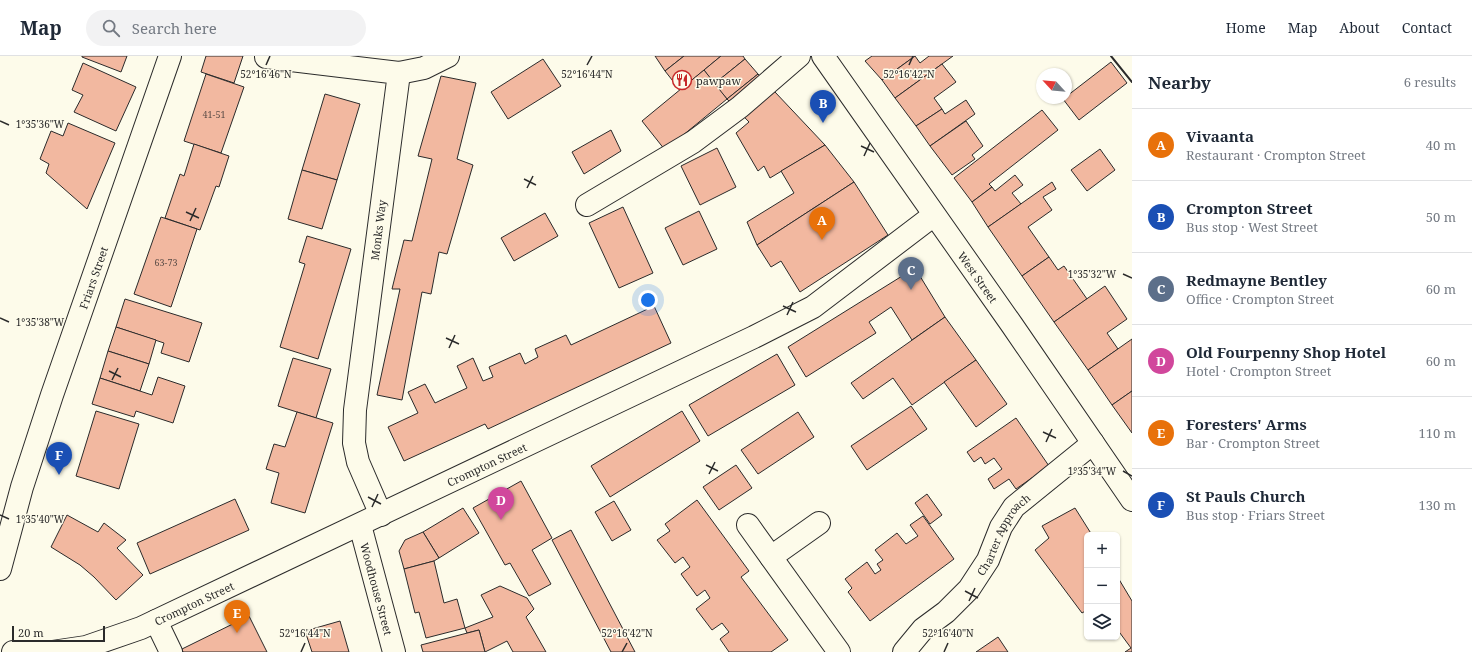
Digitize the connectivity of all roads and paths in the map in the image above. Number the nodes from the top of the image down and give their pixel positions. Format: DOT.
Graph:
graph roads {
  1 [pos="170,56"];
  2 [pos="448,56"];
  3 [pos="798,56"];
  4 [pos="823,56"];
  5 [pos="266,57"];
  6 [pos="399,73"];
  7 [pos="587,205"];
  8 [pos="934,215"];
  9 [pos="1094,443"];
  10 [pos="1132,500"];
  11 [pos="381,515"];
  12 [pos="819,523"];
  13 [pos="360,525"];
  14 [pos="748,525"];
  15 [pos="771,557"];
  16 [pos="0,569"];
  17 [pos="156,621"];
  18 [pos="13,652"];
  19 [pos="171,652"];
  20 [pos="394,652"];
  21 [pos="839,652"];
  22 [pos="904,652"];
  1 -- 16 [label="street, Friars Street"];
  2 -- 6 [label="street"];
  3 -- 7 [label="street"];
  4 -- 8 [label="street, West Street"];
  5 -- 6 [label="street"];
  6 -- 11 [label="street, Monks Way"];
  8 -- 9 [label="street, West Street"];
  8 -- 11 [label="street, Crompton Street"];
  9 -- 10 [label="street, West Street"];
  9 -- 22 [label="street, Charter Approach"];
  11 -- 13 [label="street, Crompton Street"];
  12 -- 15 [label="street"];
  13 -- 17 [label="street, Crompton Street"];
  13 -- 20 [label="street, Woodhouse Street"];
  14 -- 15 [label="street"];
  15 -- 21 [label="street"];
  17 -- 18 [label="street, Crompton Street"];
  17 -- 19 [label="street"];
}
